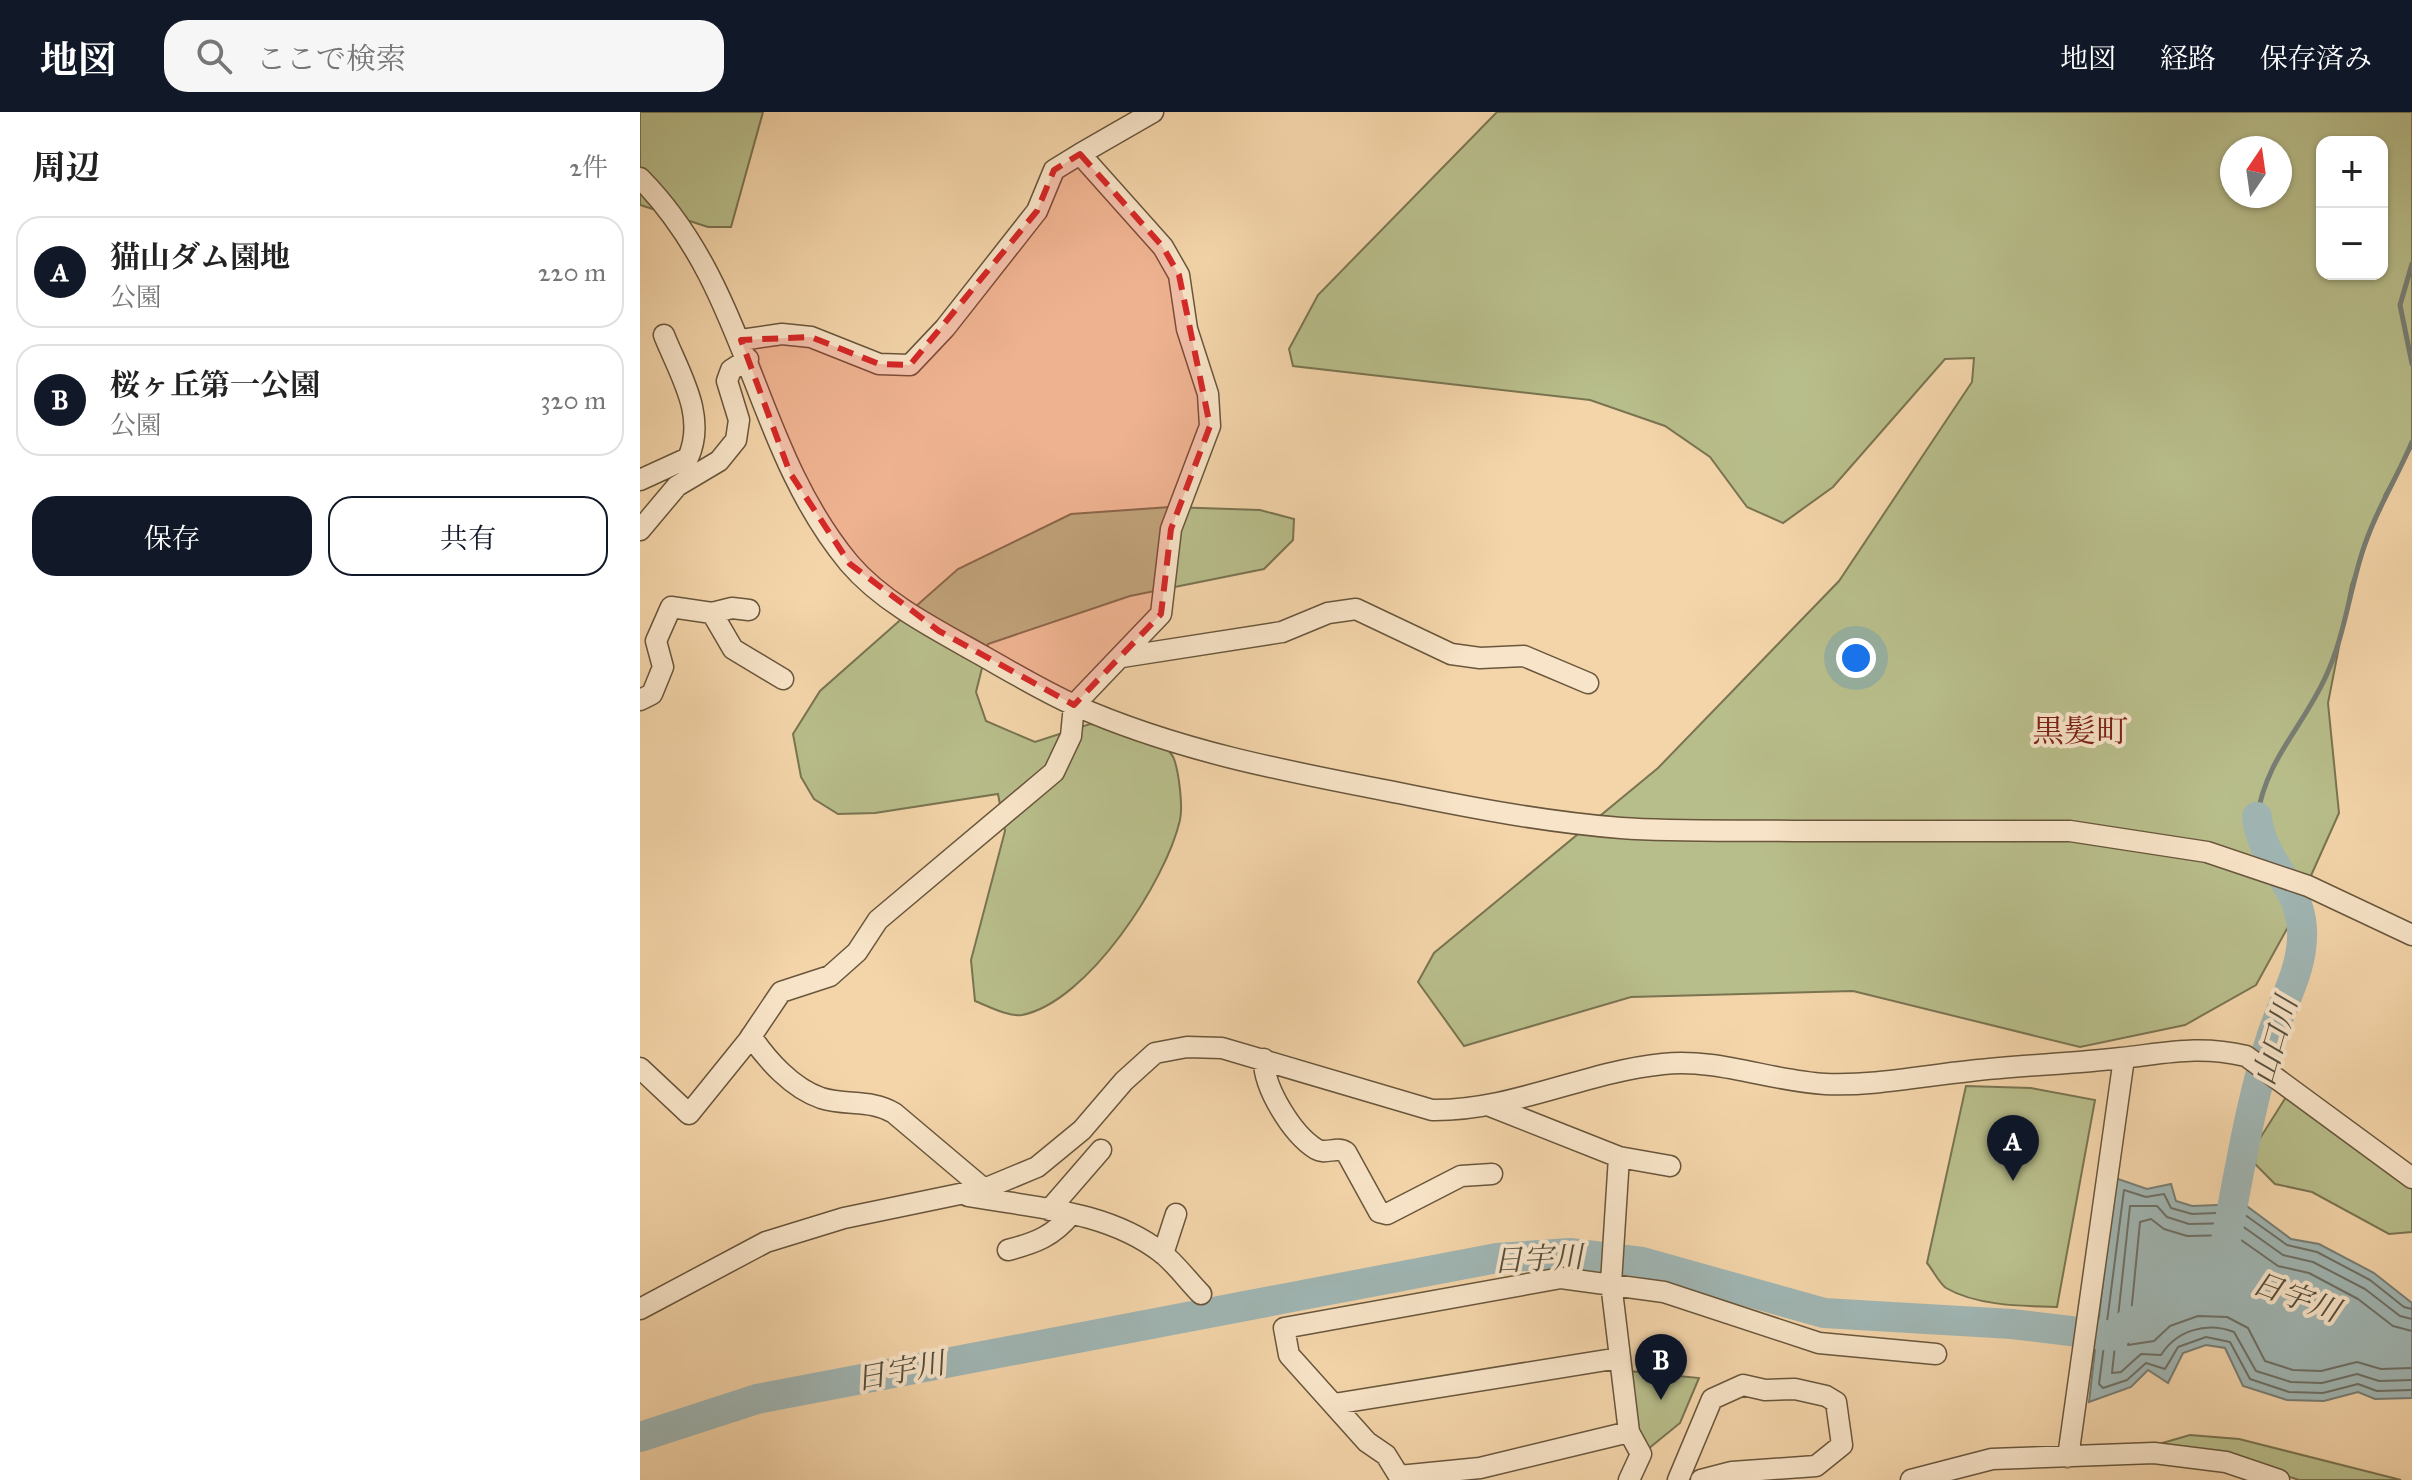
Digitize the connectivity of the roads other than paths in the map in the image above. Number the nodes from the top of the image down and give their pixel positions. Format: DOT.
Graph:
graph roads {
  1 [pos="1153,112"];
  2 [pos="1080,154"];
  3 [pos="640,178"];
  4 [pos="664,335"];
  5 [pos="745,350"];
  6 [pos="640,480"];
  7 [pos="640,530"];
  8 [pos="749,610"];
  9 [pos="712,613"];
  10 [pos="1122,657"];
  11 [pos="783,679"];
  12 [pos="1588,683"];
  13 [pos="640,700"];
  14 [pos="1074,705"];
  15 [pos="2409,932"];
  16 [pos="751,1036"];
  17 [pos="2124,1058"];
  18 [pos="1264,1059"];
  19 [pos="640,1068"];
  20 [pos="1490,1106"];
  21 [pos="1101,1150"];
  22 [pos="1619,1157"];
  23 [pos="1670,1166"];
  24 [pos="1492,1174"];
  25 [pos="2412,1178"];
  26 [pos="984,1189"];
  27 [pos="956,1193"];
  28 [pos="1049,1210"];
  29 [pos="1071,1214"];
  30 [pos="1176,1214"];
  31 [pos="1008,1250"];
  32 [pos="1163,1254"];
  33 [pos="1611,1283"];
  34 [pos="1201,1294"];
  35 [pos="640,1309"];
  36 [pos="1936,1354"];
  37 [pos="1619,1358"];
  38 [pos="1334,1404"];
  39 [pos="1629,1432"];
  40 [pos="2069,1450"];
  41 [pos="1734,1476"];
  42 [pos="1394,1478"];
  43 [pos="1629,1480"];
  44 [pos="1678,1480"];
  45 [pos="1701,1480"];
  46 [pos="1911,1480"];
  47 [pos="2279,1480"];
  1 -- 2 [label="street"];
  2 -- 5 [label="street"];
  2 -- 10 [label="street"];
  3 -- 5 [label="street"];
  4 -- 6 [label="street"];
  5 -- 7 [label="street"];
  5 -- 14 [label="street"];
  8 -- 9 [label="street"];
  9 -- 11 [label="street"];
  9 -- 13 [label="street"];
  10 -- 12 [label="street"];
  10 -- 14 [label="street"];
  14 -- 15 [label="street"];
  14 -- 16 [label="street"];
  16 -- 19 [label="street"];
  16 -- 26 [label="street"];
  17 -- 20 [label="street"];
  17 -- 25 [label="street"];
  17 -- 40 [label="street"];
  18 -- 20 [label="street"];
  18 -- 24 [label="street"];
  18 -- 26 [label="street"];
  20 -- 22 [label="street"];
  21 -- 28 [label="street"];
  22 -- 23 [label="street"];
  22 -- 33 [label="street"];
  26 -- 27 [label="street"];
  27 -- 28 [label="street"];
  27 -- 35 [label="street"];
  28 -- 29 [label="street"];
  29 -- 31 [label="street"];
  29 -- 32 [label="street"];
  30 -- 32 [label="street"];
  32 -- 34 [label="street"];
  33 -- 36 [label="street"];
  33 -- 37 [label="street"];
  33 -- 38 [label="street"];
  37 -- 38 [label="street"];
  37 -- 39 [label="street"];
  38 -- 42 [label="street"];
  39 -- 42 [label="street"];
  39 -- 43 [label="street"];
  40 -- 46 [label="street"];
  40 -- 47 [label="street"];
  41 -- 44 [label="street"];
  41 -- 45 [label="street"];
}
